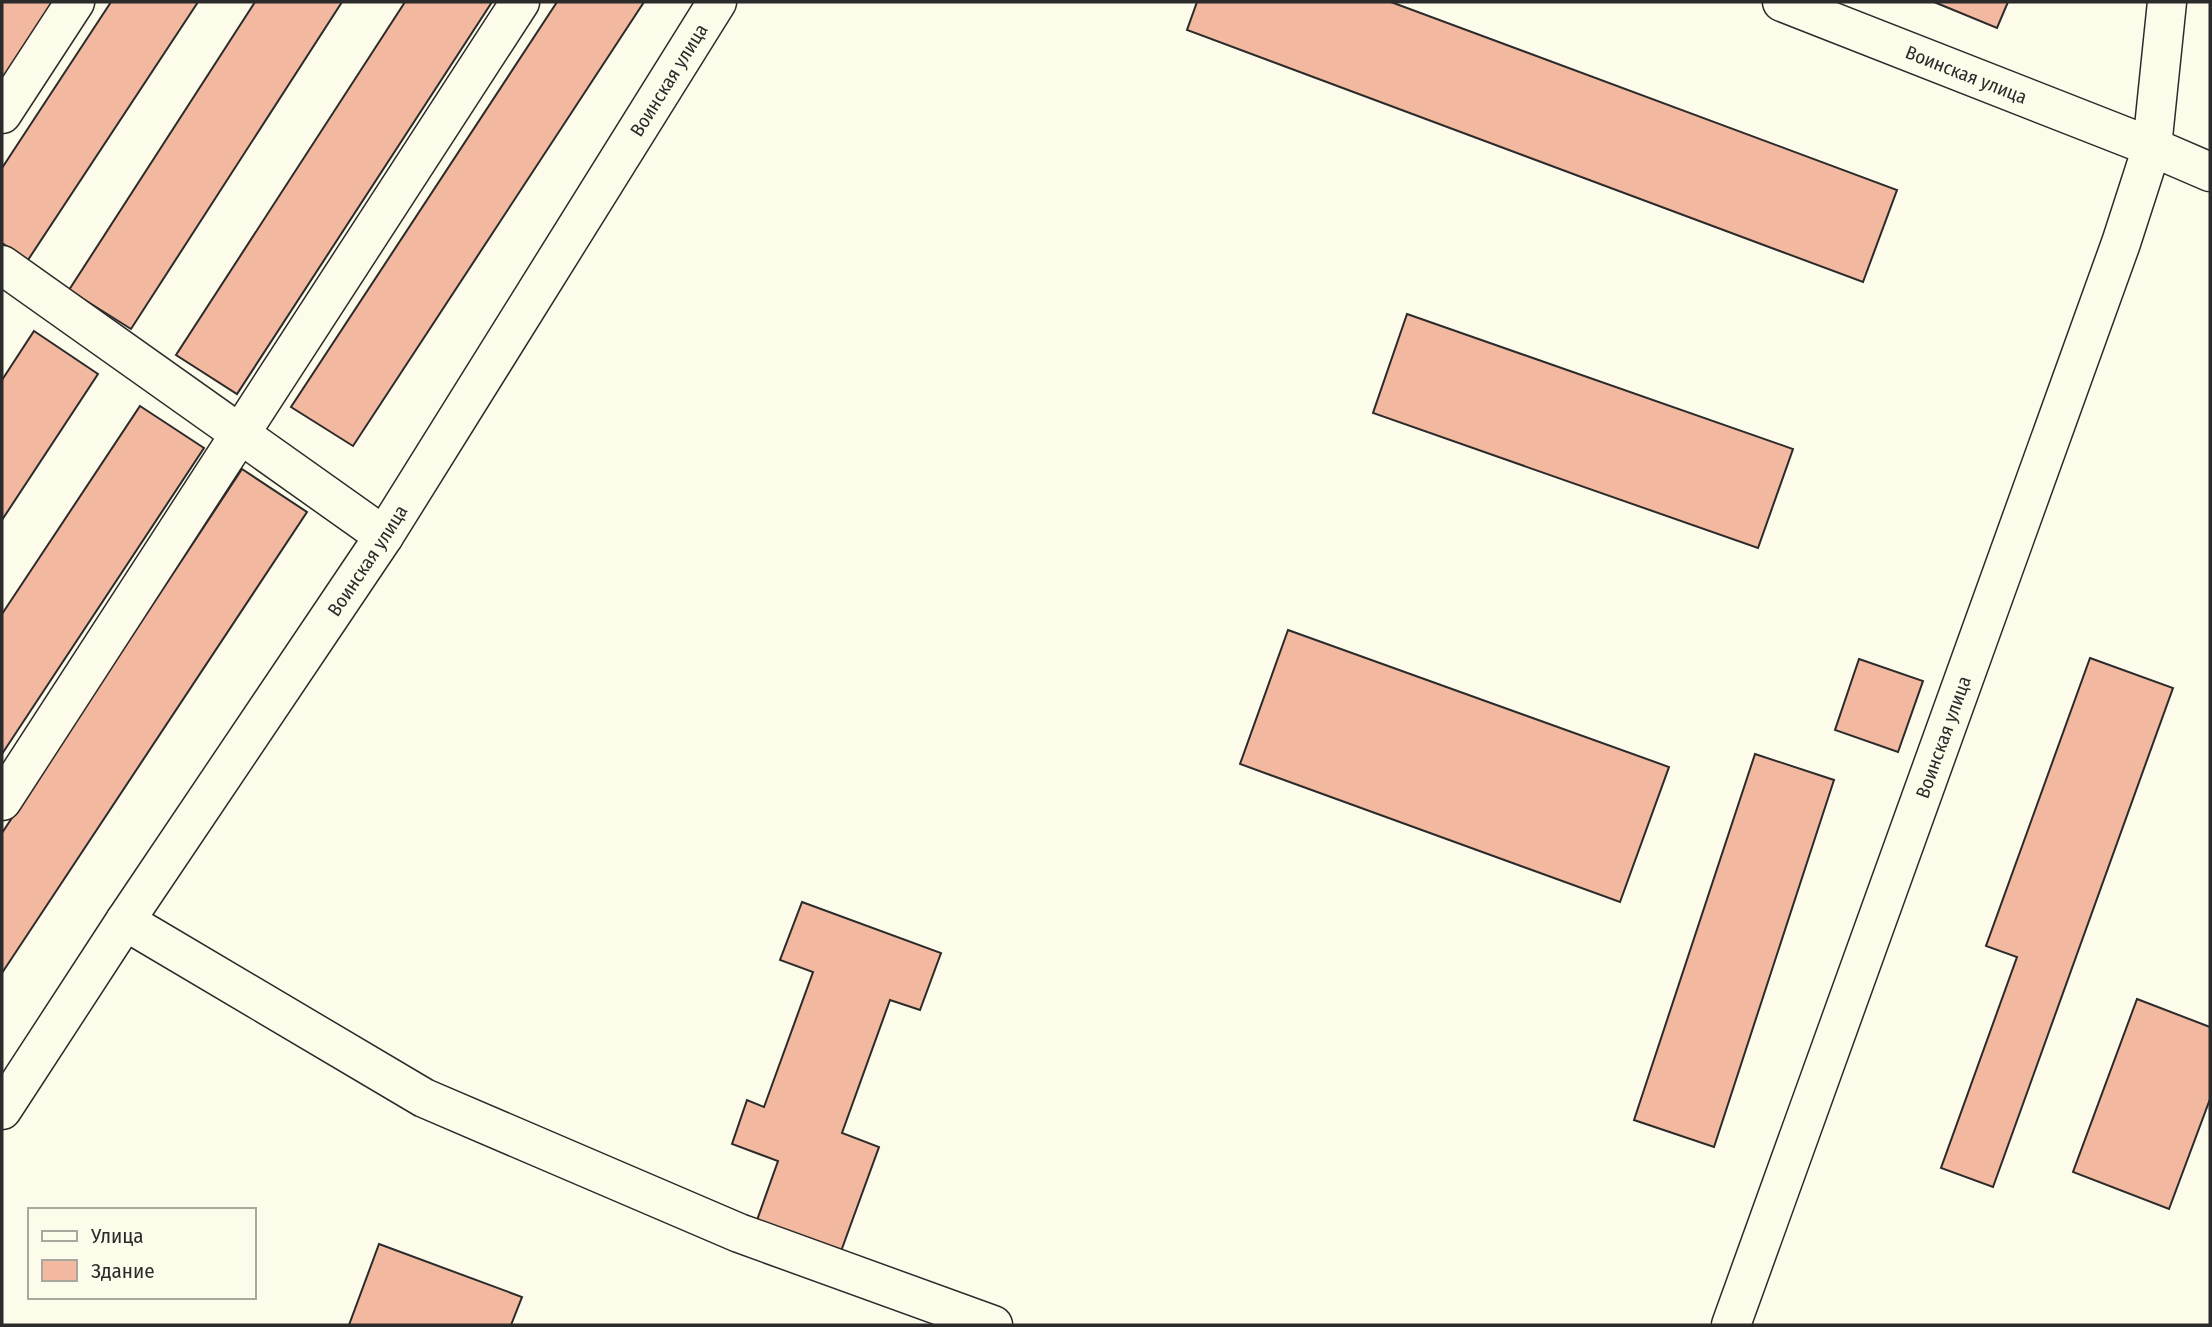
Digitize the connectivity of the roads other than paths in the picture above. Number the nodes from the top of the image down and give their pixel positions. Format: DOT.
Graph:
graph roads {
  1 [pos="75,2"];
  2 [pos="520,2"];
  3 [pos="717,2"];
  4 [pos="1782,2"];
  5 [pos="2167,2"];
  6 [pos="2,114"];
  7 [pos="2152,147"];
  8 [pos="2210,172"];
  9 [pos="2,265"];
  10 [pos="239,435"];
  11 [pos="384,536"];
  12 [pos="2,801"];
  13 [pos="125,921"];
  14 [pos="2,1110"];
  15 [pos="993,1325"];
  16 [pos="1731,1325"];
  1 -- 6 [label="street"];
  2 -- 10 [label="street"];
  3 -- 11 [label="street, Воинская улица"];
  4 -- 7 [label="street, Воинская улица"];
  5 -- 7 [label="street, Воинская улица"];
  7 -- 8 [label="street"];
  7 -- 16 [label="street, Воинская улица"];
  9 -- 10 [label="street"];
  10 -- 11 [label="street"];
  10 -- 12 [label="street"];
  11 -- 13 [label="street, Воинская улица"];
  13 -- 14 [label="street, Воинская улица"];
  13 -- 15 [label="street"];
}
